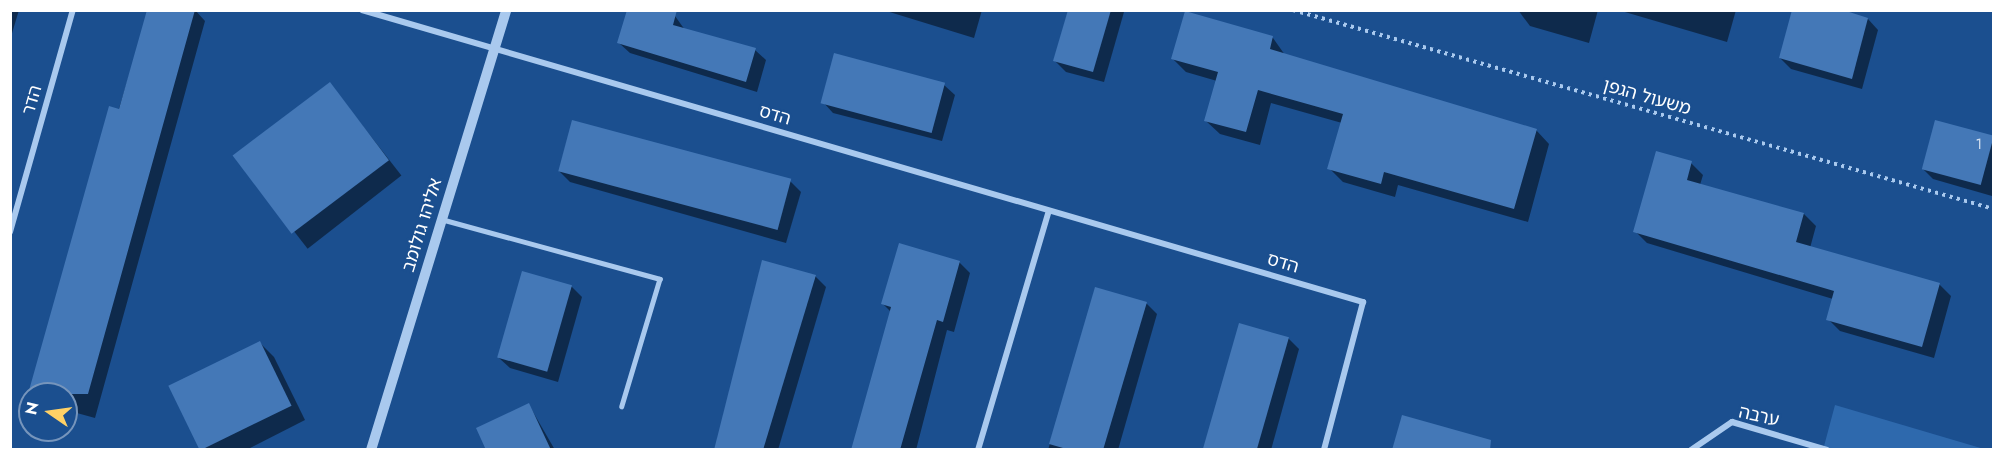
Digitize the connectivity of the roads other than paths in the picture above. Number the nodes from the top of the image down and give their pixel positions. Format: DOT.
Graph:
graph roads {
  1 [pos="74,10"];
  2 [pos="362,10"];
  3 [pos="506,10"];
  4 [pos="493,49"];
  5 [pos="1049,211"];
  6 [pos="441,219"];
  7 [pos="10,232"];
  8 [pos="622,406"];
  9 [pos="371,450"];
  10 [pos="978,450"];
  11 [pos="1324,450"];
  12 [pos="1691,450"];
  13 [pos="1827,450"];
  1 -- 7 [label="street, הדר"];
  2 -- 4 [label="street"];
  3 -- 4 [label="street, אליהו גולומב"];
  4 -- 5 [label="street, הדס"];
  4 -- 6 [label="street, אליהו גולומב"];
  5 -- 10 [label="street"];
  5 -- 11 [label="street, הדס"];
  6 -- 8 [label="lane"];
  6 -- 9 [label="street, אליהו גולומב"];
  12 -- 13 [label="street, ערבה"];
}
